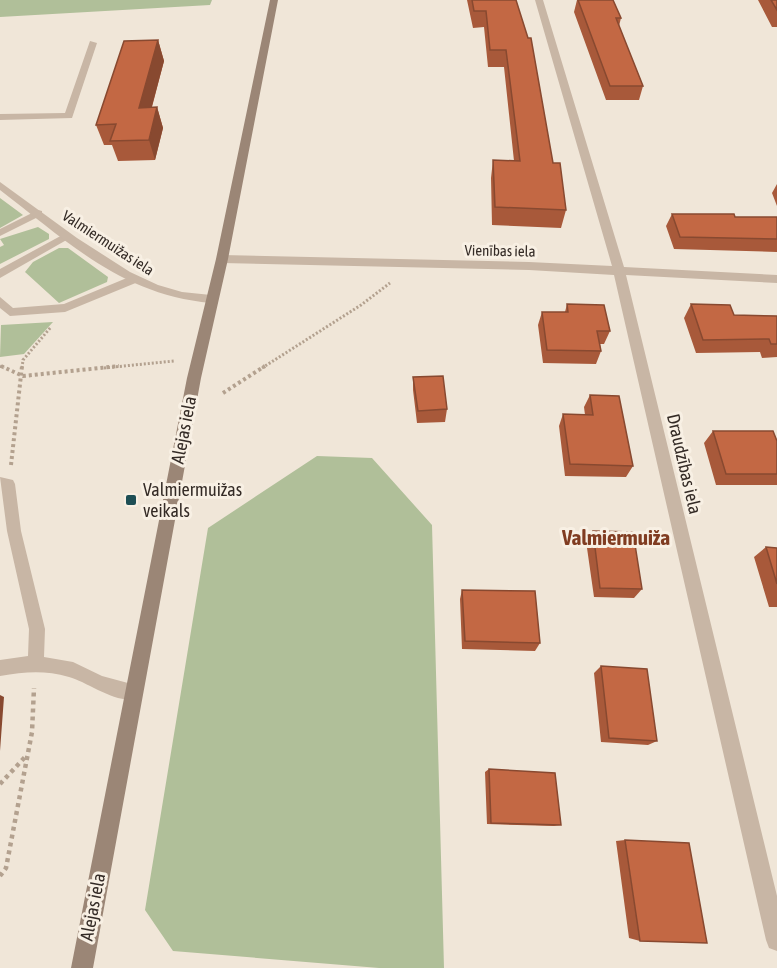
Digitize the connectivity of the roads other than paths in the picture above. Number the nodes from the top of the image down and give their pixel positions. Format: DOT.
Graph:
graph roads {
  1 [pos="274,0"];
  2 [pos="539,0"];
  3 [pos="93,43"];
  4 [pos="0,117"];
  5 [pos="0,185"];
  6 [pos="38,213"];
  7 [pos="0,232"];
  8 [pos="66,236"];
  9 [pos="222,260"];
  10 [pos="619,271"];
  11 [pos="0,274"];
  12 [pos="134,279"];
  13 [pos="777,279"];
  14 [pos="212,299"];
  15 [pos="0,301"];
  16 [pos="4,484"];
  17 [pos="7,532"];
  18 [pos="36,663"];
  19 [pos="0,668"];
  20 [pos="133,692"];
  21 [pos="777,940"];
  22 [pos="82,968"];
  1 -- 9 [label="main road, Alejas iela"];
  2 -- 10 [label="street, Draudzības iela"];
  3 -- 4 [label="lane"];
  5 -- 6 [label="street, Valmiermuižas iela"];
  6 -- 7 [label="lane"];
  6 -- 8 [label="street, Valmiermuižas iela"];
  8 -- 11 [label="lane"];
  8 -- 12 [label="street, Valmiermuižas iela"];
  9 -- 10 [label="street, Vienības iela"];
  9 -- 14 [label="main road, Alejas iela"];
  10 -- 13 [label="street, Vienības iela"];
  10 -- 21 [label="street, Draudzības iela"];
  12 -- 14 [label="street, Valmiermuižas iela"];
  12 -- 15 [label="lane"];
  14 -- 20 [label="main road, Alejas iela"];
  16 -- 17 [label="lane"];
  17 -- 18 [label="lane"];
  18 -- 19 [label="lane"];
  18 -- 20 [label="lane"];
  20 -- 22 [label="main road, Alejas iela"];
}
